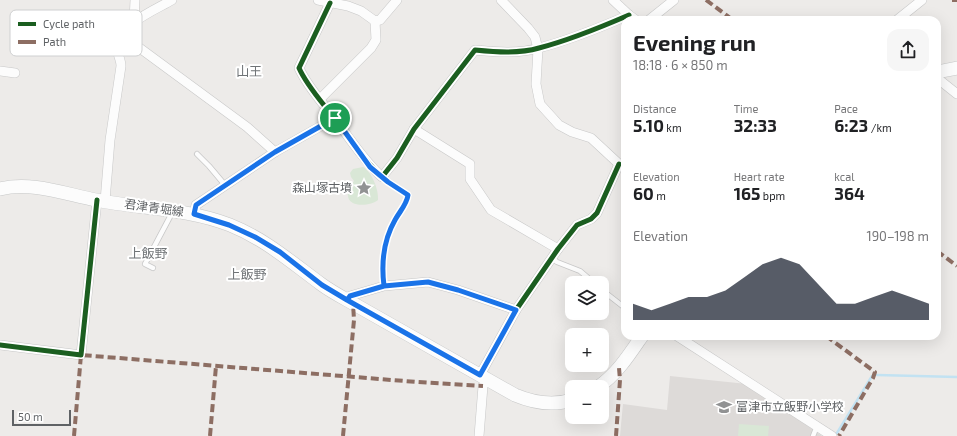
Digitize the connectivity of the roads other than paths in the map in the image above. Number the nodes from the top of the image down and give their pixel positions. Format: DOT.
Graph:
graph roads {
  1 [pos="135,0"];
  2 [pos="172,0"];
  3 [pos="318,0"];
  4 [pos="397,0"];
  5 [pos="501,0"];
  6 [pos="613,0"];
  7 [pos="674,0"];
  8 [pos="922,0"];
  9 [pos="330,3"];
  10 [pos="135,10"];
  11 [pos="630,16"];
  12 [pos="654,16"];
  13 [pos="902,16"];
  14 [pos="142,17"];
  15 [pos="375,21"];
  16 [pos="621,21"];
  17 [pos="538,48"];
  18 [pos="142,49"];
  19 [pos="119,56"];
  20 [pos="957,68"];
  21 [pos="0,71"];
  22 [pos="941,71"];
  23 [pos="15,73"];
  24 [pos="941,81"];
  25 [pos="957,94"];
  26 [pos="320,99"];
  27 [pos="335,118"];
  28 [pos="414,129"];
  29 [pos="275,152"];
  30 [pos="197,154"];
  31 [pos="621,165"];
  32 [pos="621,168"];
  33 [pos="382,177"];
  34 [pos="225,186"];
  35 [pos="0,189"];
  36 [pos="101,201"];
  37 [pos="172,211"];
  38 [pos="194,214"];
  39 [pos="558,250"];
  40 [pos="552,258"];
  41 [pos="153,268"];
  42 [pos="586,276"];
  43 [pos="384,286"];
  44 [pos="609,295"];
  45 [pos="347,300"];
  46 [pos="621,305"];
  47 [pos="516,310"];
  48 [pos="639,340"];
  49 [pos="683,340"];
  50 [pos="0,345"];
  51 [pos="483,377"];
  52 [pos="608,380"];
  53 [pos="565,401"];
  54 [pos="817,426"];
  55 [pos="479,436"];
  56 [pos="813,436"];
  57 [pos="832,436"];
  1 -- 10 [label="street"];
  2 -- 14 [label="street"];
  3 -- 9 [label="street"];
  4 -- 15 [label="street"];
  5 -- 17 [label="street"];
  6 -- 11 [label="street"];
  7 -- 12 [label="street"];
  8 -- 13 [label="street"];
  9 -- 15 [label="street"];
  9 -- 26 [label="street"];
  15 -- 26 [label="street"];
  16 -- 17 [label="street"];
  17 -- 28 [label="street"];
  17 -- 31 [label="street"];
  18 -- 29 [label="street"];
  19 -- 36 [label="street"];
  20 -- 22 [label="main road"];
  21 -- 23 [label="street"];
  24 -- 25 [label="street"];
  26 -- 27 [label="street"];
  27 -- 29 [label="street"];
  27 -- 33 [label="street"];
  28 -- 33 [label="street"];
  28 -- 39 [label="street"];
  29 -- 34 [label="street"];
  30 -- 34 [label="lane"];
  32 -- 39 [label="street"];
  33 -- 43 [label="lane"];
  34 -- 38 [label="street"];
  35 -- 36 [label="main road, 君津青堀線"];
  36 -- 37 [label="main road, 君津青堀線"];
  36 -- 50 [label="street"];
  37 -- 38 [label="main road, 君津青堀線"];
  37 -- 41 [label="lane"];
  38 -- 45 [label="main road, 君津青堀線"];
  39 -- 40 [label="street"];
  40 -- 42 [label="lane"];
  40 -- 47 [label="street"];
  43 -- 45 [label="street"];
  43 -- 47 [label="street"];
  44 -- 46 [label="lane"];
  45 -- 51 [label="main road, 君津青堀線"];
  47 -- 51 [label="street"];
  48 -- 52 [label="main road"];
  49 -- 54 [label="street"];
  51 -- 53 [label="main road, 君津青堀線"];
  51 -- 55 [label="street"];
  54 -- 56 [label="lane"];
  54 -- 57 [label="street"];
}
